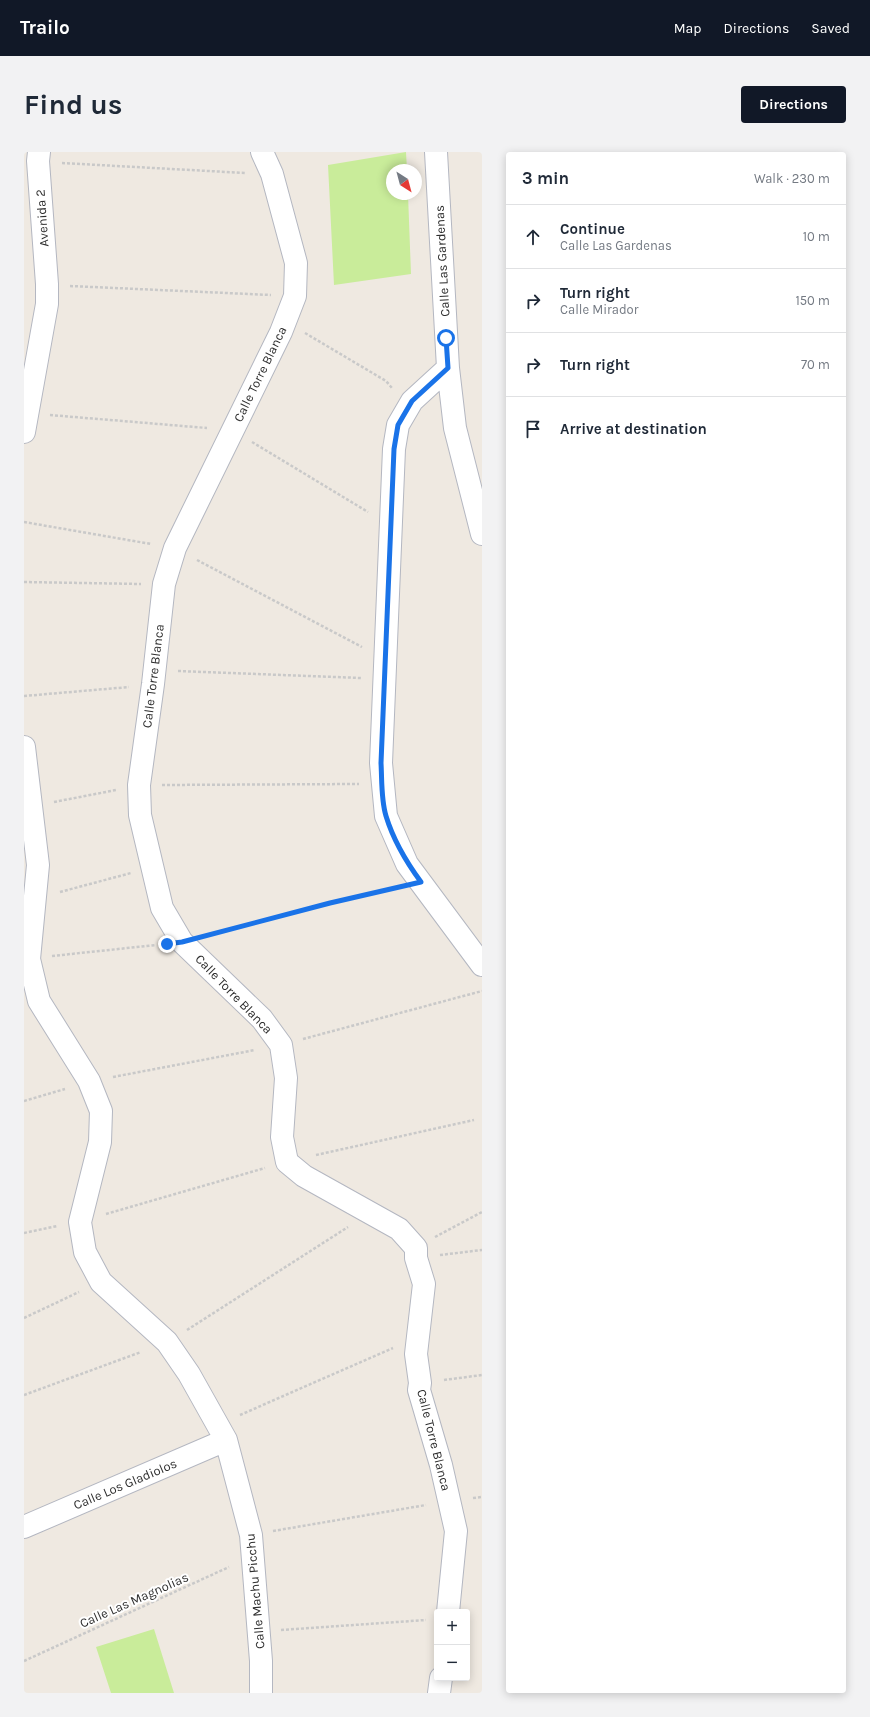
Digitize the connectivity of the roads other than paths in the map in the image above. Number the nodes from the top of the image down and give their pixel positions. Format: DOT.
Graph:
graph roads {
  1 [pos="262,152"];
  2 [pos="436,152"];
  3 [pos="38,157"];
  4 [pos="448,368"];
  5 [pos="24,432"];
  6 [pos="482,534"];
  7 [pos="24,747"];
  8 [pos="482,965"];
  9 [pos="222,1432"];
  10 [pos="24,1527"];
  11 [pos="439,1609"];
  12 [pos="441,1681"];
  13 [pos="261,1693"];
  14 [pos="439,1693"];
  1 -- 11 [label="street, Calle Torre Blanca"];
  2 -- 4 [label="street, Calle Las Gardenas"];
  3 -- 5 [label="street, Avenida 2"];
  4 -- 6 [label="street, Calle Las Gardenas"];
  4 -- 8 [label="street"];
  7 -- 9 [label="street, Calle Machu Picchu"];
  9 -- 10 [label="street, Calle Los Gladiolos"];
  9 -- 13 [label="street, Calle Machu Picchu"];
  12 -- 14 [label="street"];
}
